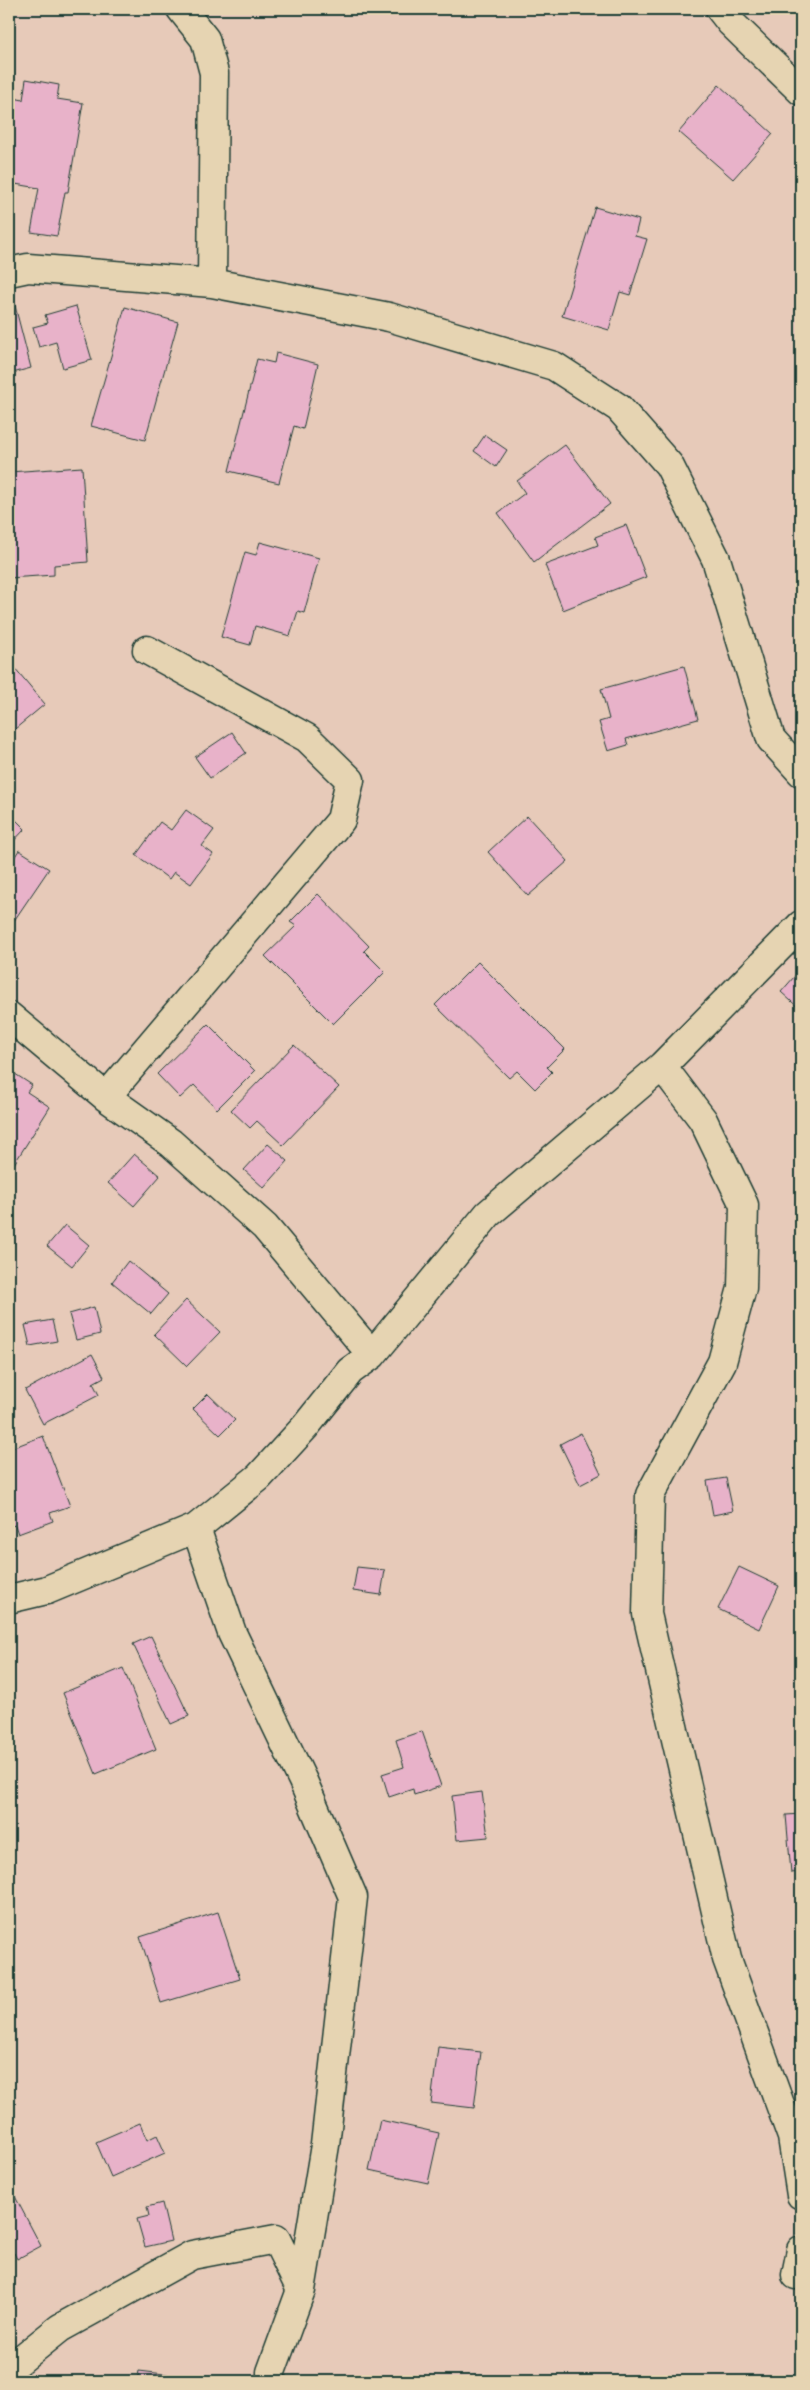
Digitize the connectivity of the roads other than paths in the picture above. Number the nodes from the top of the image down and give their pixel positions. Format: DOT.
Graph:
graph roads {
  1 [pos="181,9"];
  2 [pos="720,9"];
  3 [pos="801,91"];
  4 [pos="9,272"];
  5 [pos="212,283"];
  6 [pos="147,650"];
  7 [pos="801,772"];
  8 [pos="801,925"];
  9 [pos="9,1016"];
  10 [pos="662,1066"];
  11 [pos="106,1097"];
  12 [pos="372,1354"];
  13 [pos="196,1528"];
  14 [pos="9,1599"];
  15 [pos="801,2195"];
  16 [pos="301,2290"];
  17 [pos="9,2369"];
  18 [pos="271,2381"];
  1 -- 5 [label="street"];
  2 -- 3 [label="street"];
  4 -- 5 [label="street"];
  5 -- 7 [label="street"];
  6 -- 11 [label="street"];
  8 -- 10 [label="street"];
  9 -- 11 [label="street"];
  10 -- 12 [label="street"];
  10 -- 15 [label="street"];
  11 -- 12 [label="street"];
  12 -- 13 [label="street"];
  13 -- 14 [label="street"];
  13 -- 16 [label="street"];
  16 -- 17 [label="street"];
  16 -- 18 [label="street"];
}
